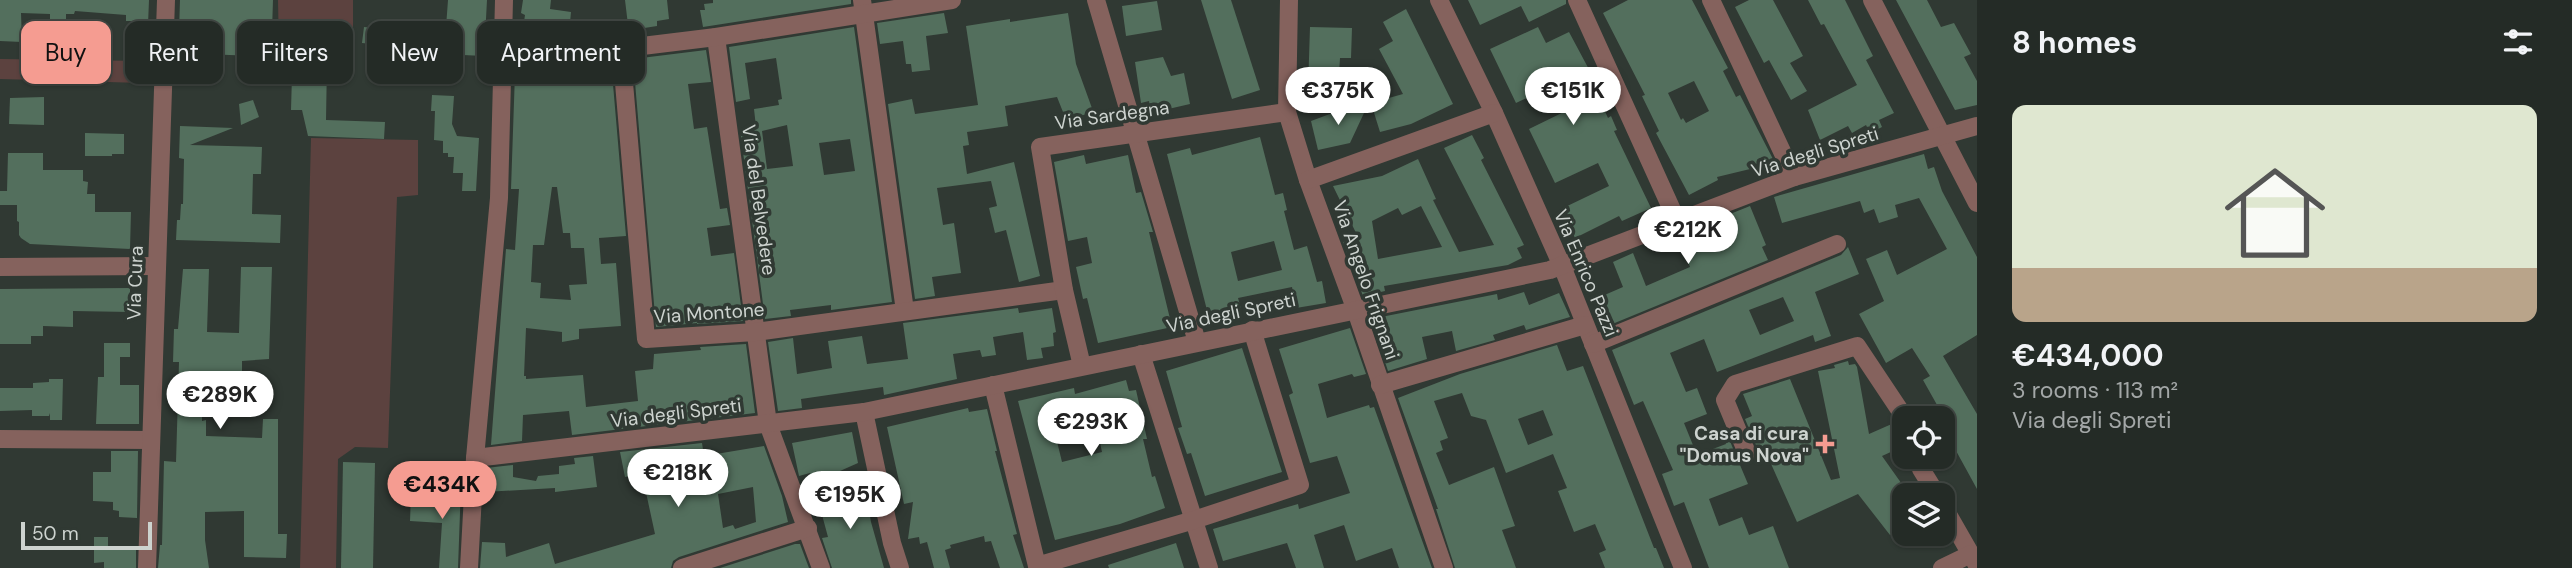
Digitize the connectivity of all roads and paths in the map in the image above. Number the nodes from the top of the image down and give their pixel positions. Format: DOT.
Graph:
graph roads {
  1 [pos="166,0"];
  2 [pos="952,0"];
  3 [pos="1096,0"];
  4 [pos="1289,0"];
  5 [pos="1439,0"];
  6 [pos="1577,0"];
  7 [pos="1711,0"];
  8 [pos="1872,0"];
  9 [pos="502,2"];
  10 [pos="863,6"];
  11 [pos="502,21"];
  12 [pos="716,37"];
  13 [pos="645,45"];
  14 [pos="502,84"];
  15 [pos="624,84"];
  16 [pos="1287,112"];
  17 [pos="1494,113"];
  18 [pos="1977,126"];
  19 [pos="1136,132"];
  20 [pos="1943,136"];
  21 [pos="1794,177"];
  22 [pos="1308,180"];
  23 [pos="1977,203"];
  24 [pos="1677,221"];
  25 [pos="1837,244"];
  26 [pos="157,266"];
  27 [pos="0,267"];
  28 [pos="1562,267"];
  29 [pos="1064,290"];
  30 [pos="1356,308"];
  31 [pos="905,311"];
  32 [pos="1585,325"];
  33 [pos="1252,330"];
  34 [pos="755,332"];
  35 [pos="1197,342"];
  36 [pos="1593,344"];
  37 [pos="1141,354"];
  38 [pos="1082,366"];
  39 [pos="993,384"];
  40 [pos="1380,385"];
  41 [pos="1897,406"];
  42 [pos="864,412"];
  43 [pos="768,424"];
  44 [pos="0,439"];
  45 [pos="151,440"];
  46 [pos="1747,453"];
  47 [pos="475,458"];
  48 [pos="1194,520"];
  49 [pos="1955,526"];
  50 [pos="808,528"];
  51 [pos="1974,559"];
  52 [pos="147,568"];
  53 [pos="469,568"];
  54 [pos="682,568"];
  55 [pos="821,568"];
  56 [pos="900,568"];
  57 [pos="1209,568"];
  58 [pos="1444,568"];
  59 [pos="1683,568"];
  60 [pos="1942,568"];
  1 -- 26 [label="street, Via Cura"];
  2 -- 10 [label="street"];
  3 -- 19 [label="street"];
  4 -- 16 [label="street, Via Angelo Frignani"];
  5 -- 17 [label="street, Via Enrico Pazzi"];
  6 -- 24 [label="street"];
  7 -- 21 [label="street"];
  8 -- 20 [label="street"];
  9 -- 11 [label="street"];
  10 -- 12 [label="street"];
  10 -- 31 [label="street"];
  12 -- 13 [label="street"];
  12 -- 34 [label="street, Via del Belvedere"];
  14 -- 47 [label="street"];
  15 -- 34 [label="street, Via Montone"];
  16 -- 19 [label="street, Via Sardegna"];
  16 -- 22 [label="street, Via Angelo Frignani"];
  17 -- 22 [label="street"];
  17 -- 28 [label="street, Via Enrico Pazzi"];
  18 -- 20 [label="street, Via degli Spreti"];
  19 -- 29 [label="street, Via Sardegna"];
  19 -- 35 [label="street"];
  20 -- 21 [label="street, Via degli Spreti"];
  20 -- 23 [label="street"];
  21 -- 24 [label="street, Via degli Spreti"];
  22 -- 30 [label="street, Via Angelo Frignani"];
  24 -- 28 [label="street, Via degli Spreti"];
  25 -- 36 [label="street"];
  26 -- 27 [label="street"];
  26 -- 45 [label="street, Via Cura"];
  28 -- 30 [label="street, Via degli Spreti"];
  28 -- 32 [label="street, Via Enrico Pazzi"];
  29 -- 31 [label="street, Via Montone"];
  29 -- 38 [label="street, Via Sardegna"];
  30 -- 33 [label="street, Via degli Spreti"];
  30 -- 40 [label="street, Via Angelo Frignani"];
  31 -- 34 [label="street, Via Montone"];
  32 -- 36 [label="street, Via Enrico Pazzi"];
  32 -- 40 [label="street"];
  33 -- 35 [label="street, Via degli Spreti"];
  33 -- 48 [label="street"];
  34 -- 43 [label="street, Via del Belvedere"];
  35 -- 37 [label="street, Via degli Spreti"];
  36 -- 59 [label="street, Via Enrico Pazzi"];
  37 -- 38 [label="street, Via degli Spreti"];
  37 -- 48 [label="street"];
  38 -- 39 [label="street, Via degli Spreti"];
  39 -- 42 [label="street, Via degli Spreti"];
  39 -- 48 [label="street"];
  40 -- 58 [label="street, Via Angelo Frignani"];
  41 -- 46 [label="street"];
  42 -- 43 [label="street, Via degli Spreti"];
  42 -- 56 [label="street"];
  43 -- 47 [label="street, Via degli Spreti"];
  43 -- 50 [label="street, Via del Belvedere"];
  44 -- 45 [label="street"];
  45 -- 52 [label="street, Via Cura"];
  47 -- 53 [label="street"];
  48 -- 57 [label="street"];
  49 -- 51 [label="street"];
  50 -- 54 [label="street"];
  50 -- 55 [label="street, Via del Belvedere"];
  51 -- 60 [label="street"];
}
